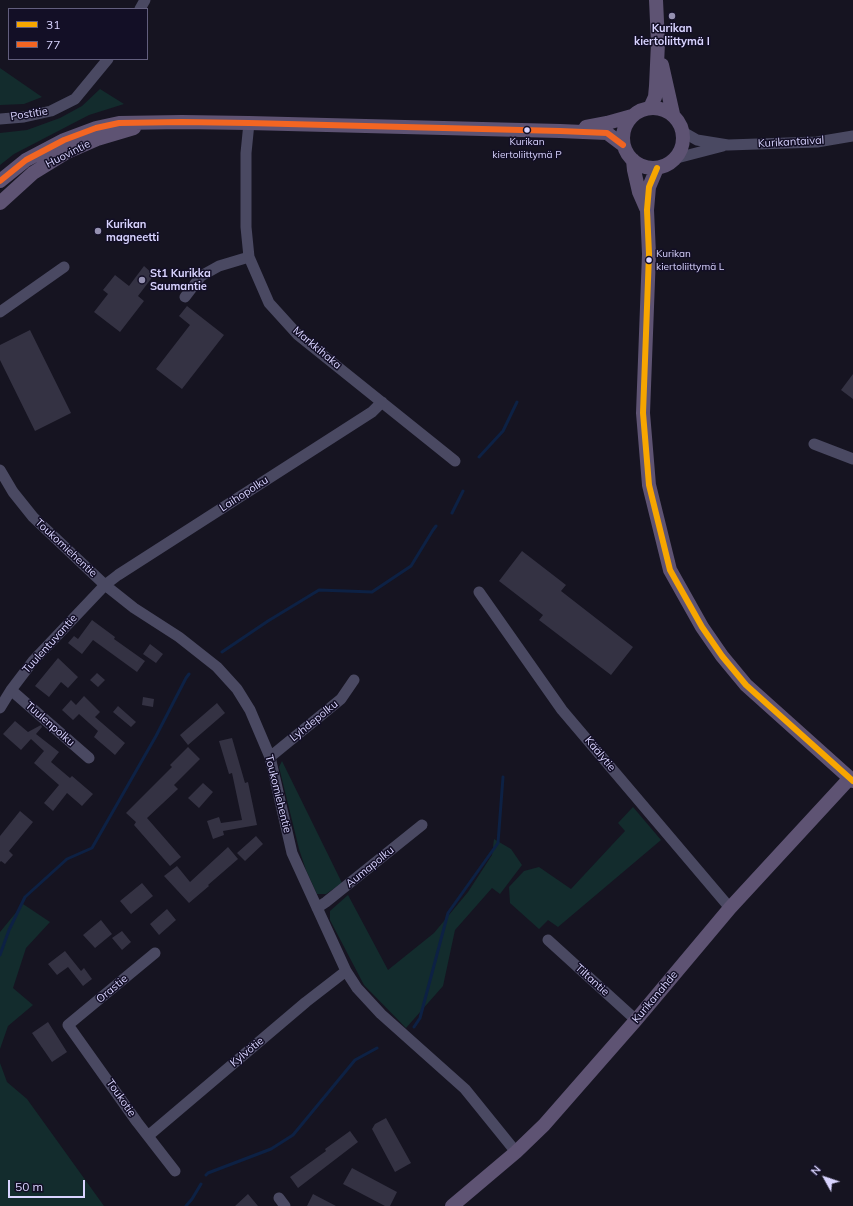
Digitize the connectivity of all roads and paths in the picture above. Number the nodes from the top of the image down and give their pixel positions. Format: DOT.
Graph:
graph roads {
  1 [pos="656,0"];
  2 [pos="658,43"];
  3 [pos="107,60"];
  4 [pos="650,108"];
  5 [pos="673,114"];
  6 [pos="632,116"];
  7 [pos="0,119"];
  8 [pos="146,123"];
  9 [pos="249,123"];
  10 [pos="560,131"];
  11 [pos="683,132"];
  12 [pos="853,136"];
  13 [pos="623,145"];
  14 [pos="728,145"];
  15 [pos="673,159"];
  16 [pos="632,160"];
  17 [pos="657,168"];
  18 [pos="0,181"];
  19 [pos="0,203"];
  20 [pos="647,210"];
  21 [pos="249,257"];
  22 [pos="64,267"];
  23 [pos="185,297"];
  24 [pos="0,312"];
  25 [pos="382,402"];
  26 [pos="814,444"];
  27 [pos="853,459"];
  28 [pos="455,461"];
  29 [pos="0,470"];
  30 [pos="105,585"];
  31 [pos="479,592"];
  32 [pos="354,680"];
  33 [pos="11,690"];
  34 [pos="0,708"];
  35 [pos="89,758"];
  36 [pos="270,758"];
  37 [pos="852,778"];
  38 [pos="422,825"];
  39 [pos="317,908"];
  40 [pos="730,908"];
  41 [pos="548,940"];
  42 [pos="155,953"];
  43 [pos="346,971"];
  44 [pos="636,1020"];
  45 [pos="68,1025"];
  46 [pos="148,1136"];
  47 [pos="516,1152"];
  48 [pos="175,1171"];
  49 [pos="452,1206"];
  1 -- 2 [label="main road"];
  2 -- 4 [label="main road"];
  2 -- 5 [label="main road"];
  3 -- 7 [label="street, Postitie"];
  4 -- 5 [label="main road"];
  4 -- 6 [label="main road"];
  5 -- 11 [label="main road"];
  6 -- 10 [label="main road, Huovintie"];
  6 -- 13 [label="main road"];
  8 -- 9 [label="main road, Huovintie"];
  8 -- 18 [label="main road, Huovintie"];
  8 -- 19 [label="main road, Huovintie"];
  9 -- 10 [label="main road, Huovintie"];
  9 -- 21 [label="street, Markkihaka"];
  10 -- 13 [label="main road, Huovintie"];
  11 -- 14 [label="street, Kurikantaival"];
  11 -- 15 [label="main road"];
  12 -- 14 [label="street, Kurikantaival"];
  13 -- 16 [label="main road"];
  14 -- 15 [label="street, Kurikantaival"];
  15 -- 17 [label="main road"];
  16 -- 17 [label="main road"];
  16 -- 20 [label="main road"];
  17 -- 20 [label="main road"];
  20 -- 37 [label="main road"];
  21 -- 23 [label="street"];
  21 -- 25 [label="street, Markkihaka"];
  22 -- 24 [label="street"];
  25 -- 28 [label="street, Markkihaka"];
  25 -- 30 [label="street, Laihopolku"];
  26 -- 27 [label="street"];
  29 -- 30 [label="street, Toukomiehentie"];
  30 -- 33 [label="street, Tuulentuvantie"];
  30 -- 36 [label="street, Toukomiehentie"];
  31 -- 40 [label="street, Käälytie"];
  32 -- 36 [label="street, Lyhdepolku"];
  33 -- 34 [label="street, Tuulentuvantie"];
  33 -- 35 [label="street, Tuulenpolku"];
  36 -- 39 [label="street, Toukomiehentie"];
  37 -- 40 [label="main road, Kurikanahde"];
  38 -- 39 [label="street, Aumapolku"];
  39 -- 43 [label="street, Toukomiehentie"];
  40 -- 44 [label="main road, Kurikanahde"];
  41 -- 44 [label="street, Tiltantie"];
  42 -- 45 [label="street, Orastie"];
  43 -- 46 [label="street, Kylvötie"];
  43 -- 47 [label="street, Toukomiehentie"];
  44 -- 47 [label="main road, Kurikanahde"];
  45 -- 46 [label="street, Toukotie"];
  46 -- 48 [label="street, Toukotie"];
  47 -- 49 [label="main road, Kurikanahde"];
}
